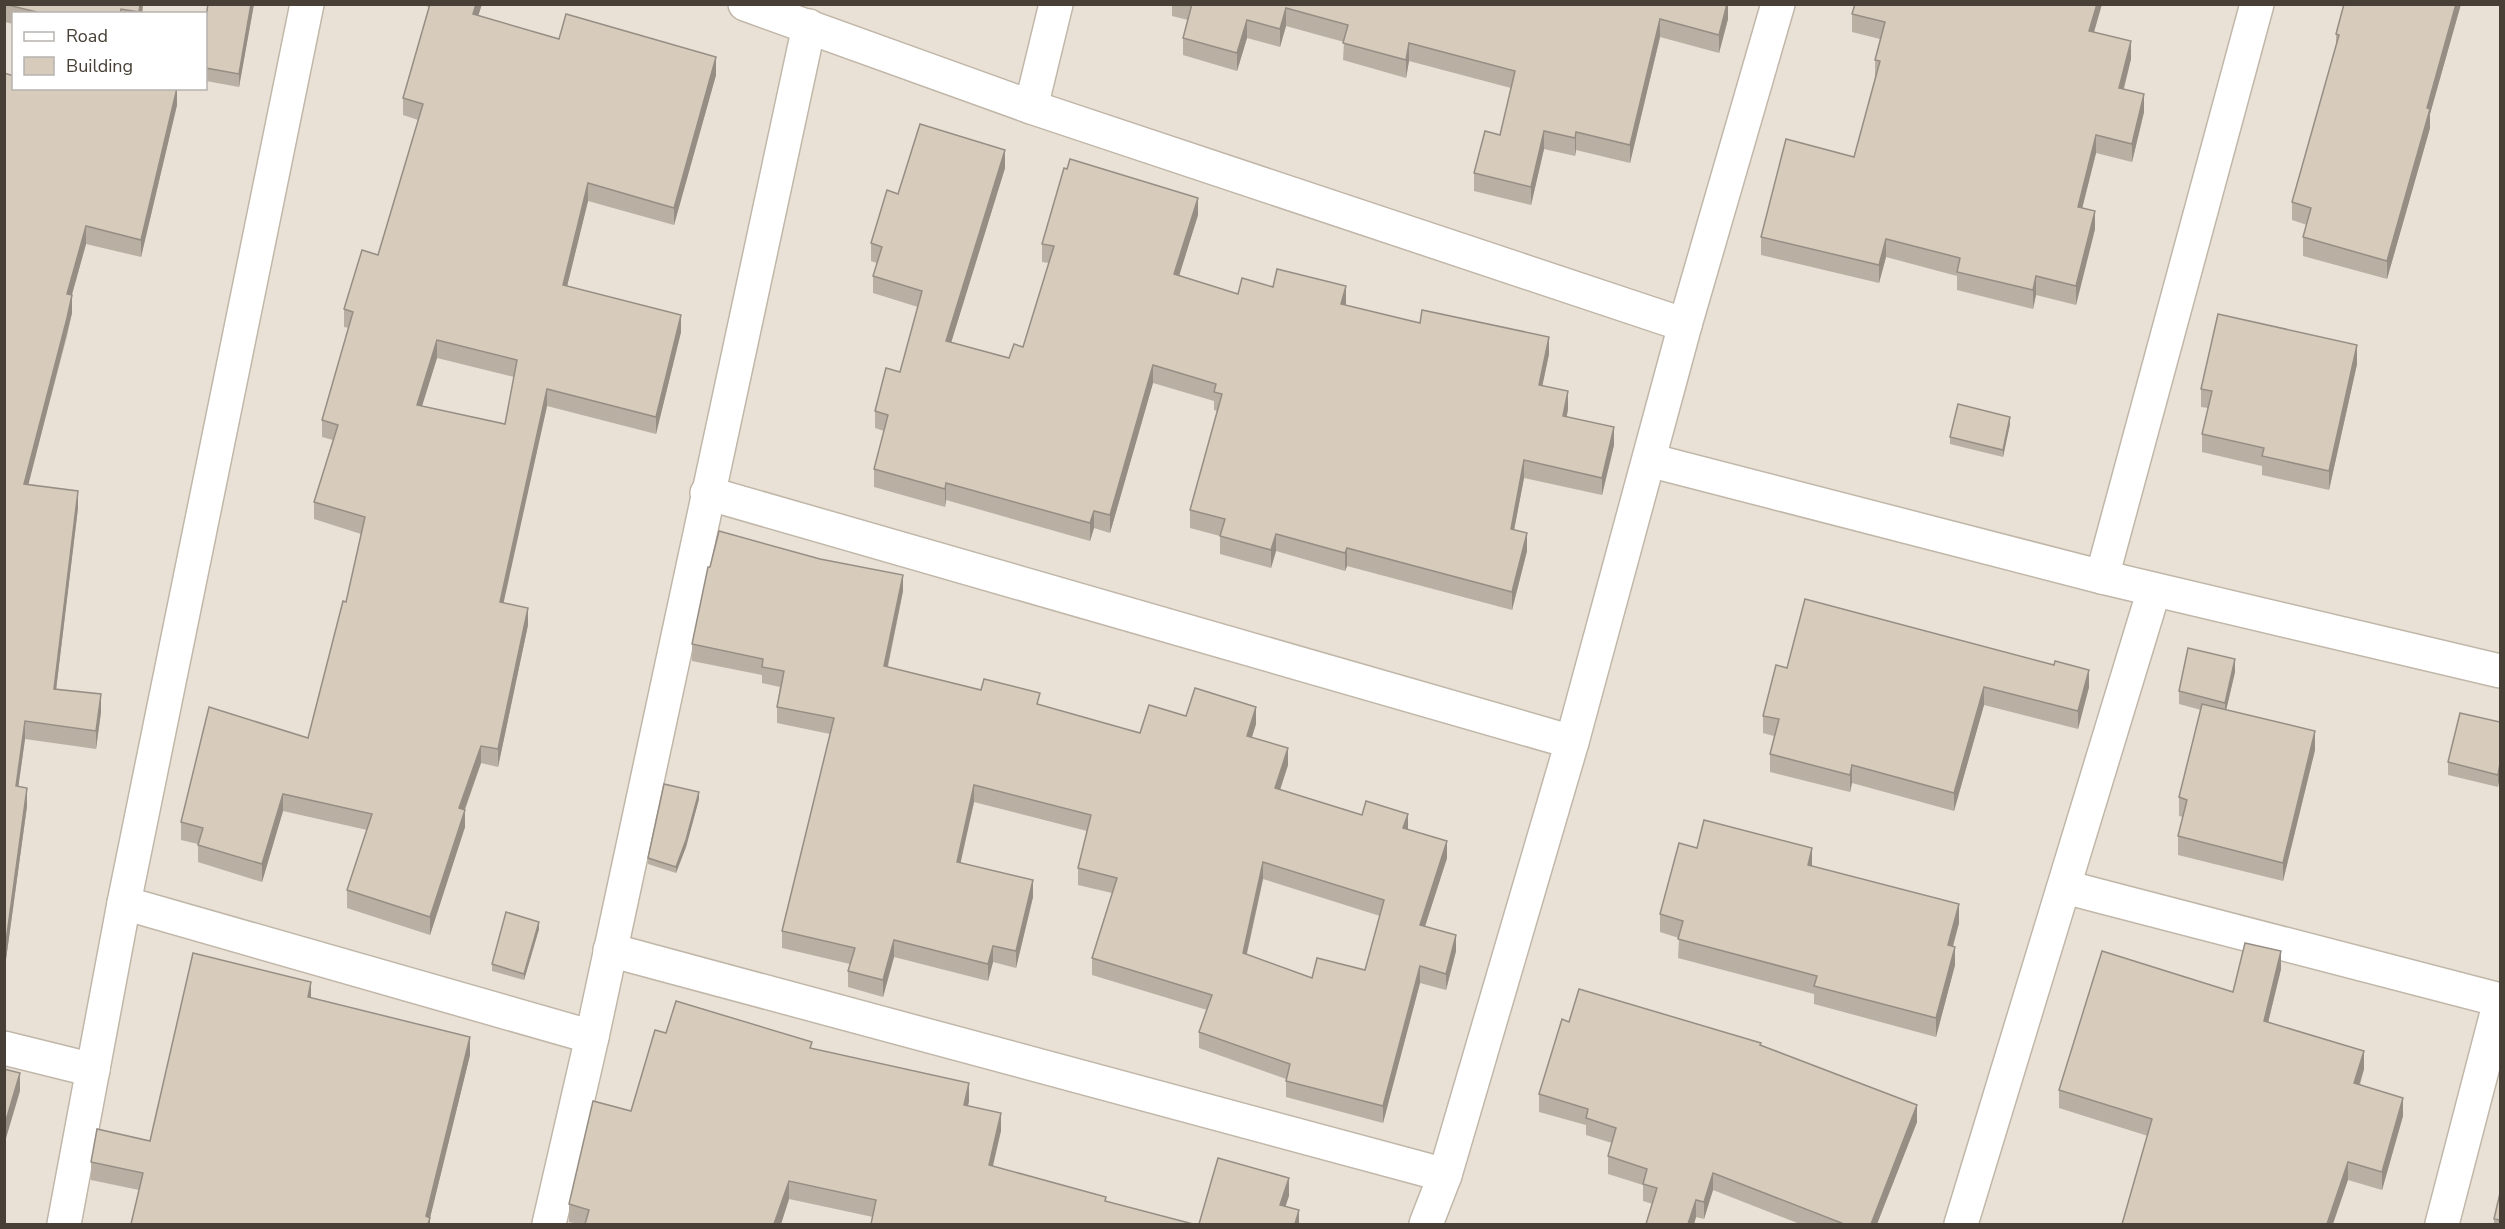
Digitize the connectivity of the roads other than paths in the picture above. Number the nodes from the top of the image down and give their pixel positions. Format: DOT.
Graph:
graph roads {
  1 [pos="307,4"];
  2 [pos="745,4"];
  3 [pos="1056,4"];
  4 [pos="1778,4"];
  5 [pos="2257,4"];
  6 [pos="809,26"];
  7 [pos="1031,107"];
  8 [pos="1685,325"];
  9 [pos="1649,460"];
  10 [pos="707,493"];
  11 [pos="2102,577"];
  12 [pos="2154,590"];
  13 [pos="2500,671"];
  14 [pos="1572,742"];
  15 [pos="2065,887"];
  16 [pos="124,903"];
  17 [pos="610,950"];
  18 [pos="2500,1000"];
  19 [pos="592,1036"];
  20 [pos="4,1048"];
  21 [pos="93,1070"];
  22 [pos="1444,1175"];
  23 [pos="64,1224"];
  24 [pos="549,1224"];
  25 [pos="1426,1224"];
  26 [pos="1961,1224"];
  27 [pos="2442,1224"];
  1 -- 16 [label="street"];
  2 -- 6 [label="street"];
  3 -- 7 [label="street"];
  4 -- 8 [label="street"];
  5 -- 11 [label="street"];
  6 -- 7 [label="street"];
  6 -- 10 [label="street"];
  7 -- 8 [label="street"];
  8 -- 9 [label="street"];
  9 -- 11 [label="street"];
  9 -- 14 [label="street"];
  10 -- 14 [label="street"];
  10 -- 17 [label="street"];
  11 -- 12 [label="street"];
  12 -- 13 [label="street"];
  12 -- 15 [label="street"];
  14 -- 22 [label="street"];
  15 -- 18 [label="street"];
  15 -- 26 [label="street"];
  16 -- 19 [label="street"];
  16 -- 21 [label="street"];
  17 -- 19 [label="street"];
  17 -- 22 [label="street"];
  18 -- 27 [label="street"];
  19 -- 24 [label="street"];
  20 -- 21 [label="street"];
  21 -- 23 [label="street"];
  22 -- 25 [label="street"];
}
